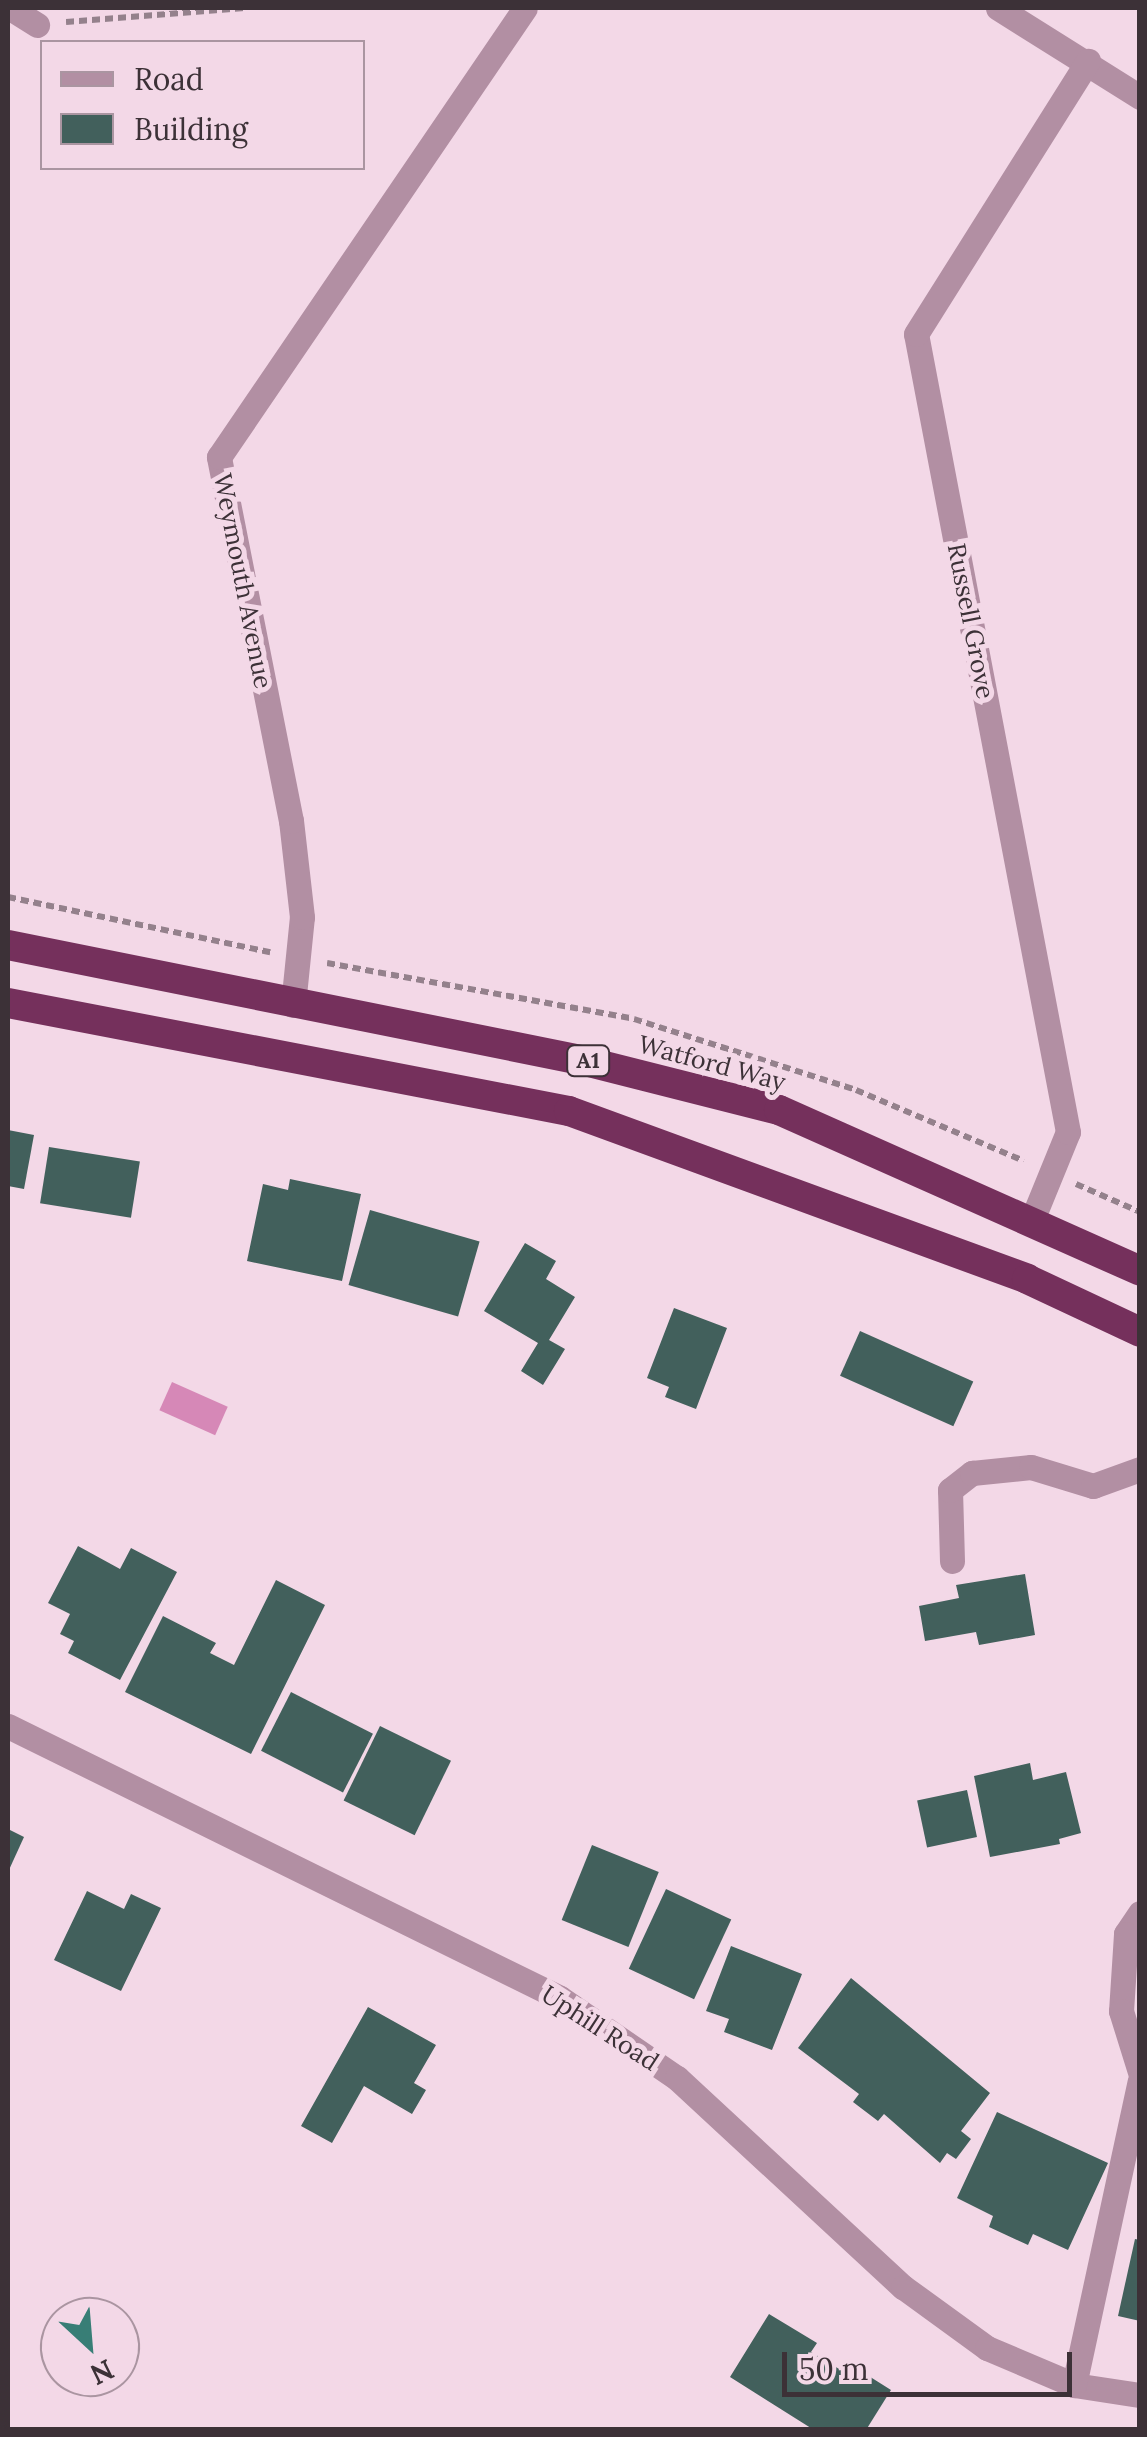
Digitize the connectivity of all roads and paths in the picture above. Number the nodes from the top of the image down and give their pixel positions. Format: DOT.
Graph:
graph roads {
  1 [pos="10,8"];
  2 [pos="244,8"];
  3 [pos="525,8"];
  4 [pos="998,8"];
  5 [pos="37,25"];
  6 [pos="1088,62"];
  7 [pos="1140,97"];
  8 [pos="8,945"];
  9 [pos="8,1003"];
  10 [pos="293,1005"];
  11 [pos="1032,1220"];
  12 [pos="1140,1271"];
  13 [pos="1140,1332"];
  14 [pos="1140,1469"];
  15 [pos="952,1561"];
  16 [pos="8,1726"];
  17 [pos="1140,1913"];
  18 [pos="1140,2072"];
  19 [pos="1140,2081"];
  20 [pos="1074,2385"];
  21 [pos="1140,2395"];
  1 -- 5 [label="street"];
  2 -- 5 [label="path"];
  3 -- 10 [label="street, Weymouth Avenue"];
  4 -- 6 [label="street"];
  6 -- 7 [label="street"];
  6 -- 11 [label="street, Russell Grove"];
  8 -- 10 [label="highway, Watford Way / A1"];
  9 -- 13 [label="highway, A1"];
  10 -- 11 [label="highway, Watford Way / A1"];
  11 -- 12 [label="highway, Watford Way / A1"];
  14 -- 15 [label="street"];
  16 -- 20 [label="street, Uphill Road"];
  17 -- 18 [label="street"];
  19 -- 20 [label="street"];
  20 -- 21 [label="street, Uphill Road"];
}
